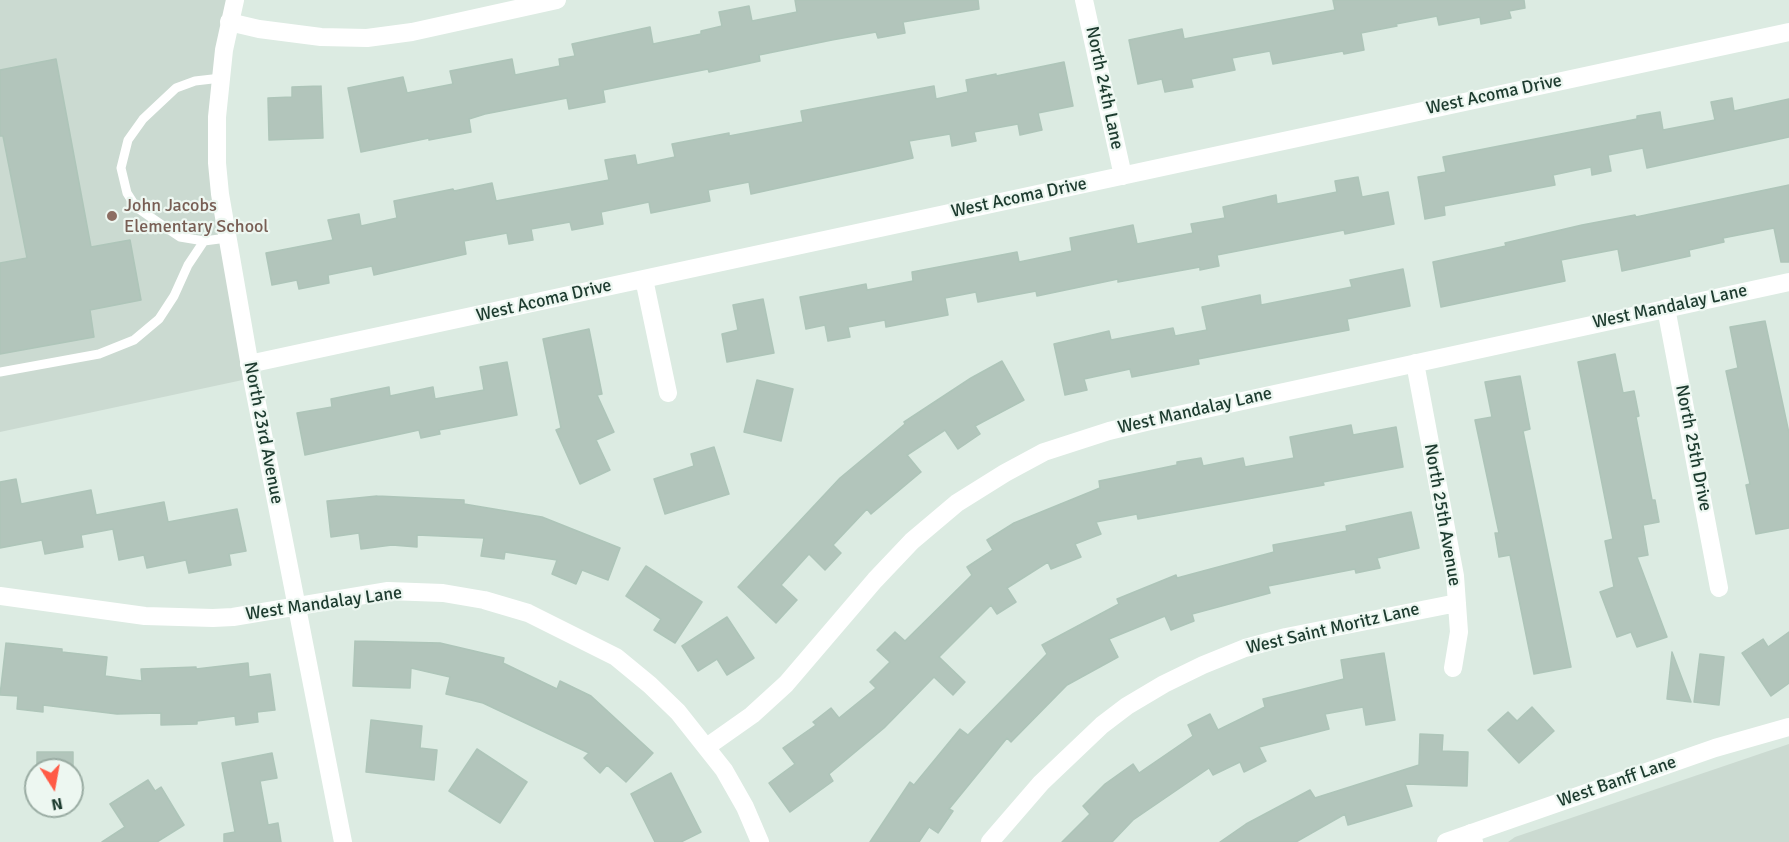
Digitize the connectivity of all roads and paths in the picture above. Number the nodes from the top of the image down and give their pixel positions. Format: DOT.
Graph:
graph roads {
  1 [pos="235,0"];
  2 [pos="557,0"];
  3 [pos="1084,0"];
  4 [pos="229,22"];
  5 [pos="1789,32"];
  6 [pos="221,78"];
  7 [pos="1123,176"];
  8 [pos="227,238"];
  9 [pos="204,241"];
  10 [pos="644,279"];
  11 [pos="1789,282"];
  12 [pos="1666,308"];
  13 [pos="1415,363"];
  14 [pos="249,364"];
  15 [pos="0,372"];
  16 [pos="668,393"];
  17 [pos="1719,588"];
  18 [pos="0,596"];
  19 [pos="1457,603"];
  20 [pos="297,605"];
  21 [pos="1453,668"];
  22 [pos="1789,727"];
  23 [pos="708,747"];
  24 [pos="1473,837"];
  25 [pos="342,842"];
  26 [pos="760,842"];
  27 [pos="990,842"];
  28 [pos="1446,842"];
  1 -- 4 [label="street, North 23rd Avenue"];
  2 -- 4 [label="street"];
  3 -- 7 [label="street, North 24th Lane"];
  4 -- 6 [label="street, North 23rd Avenue"];
  5 -- 7 [label="street, West Acoma Drive"];
  6 -- 8 [label="street, North 23rd Avenue"];
  6 -- 9 [label="lane"];
  7 -- 10 [label="street, West Acoma Drive"];
  8 -- 9 [label="lane"];
  8 -- 14 [label="street, North 23rd Avenue"];
  9 -- 15 [label="lane"];
  10 -- 14 [label="street, West Acoma Drive"];
  10 -- 16 [label="street"];
  11 -- 12 [label="street, West Mandalay Lane"];
  12 -- 13 [label="street, West Mandalay Lane"];
  12 -- 17 [label="street, North 25th Drive"];
  13 -- 19 [label="street, North 25th Avenue"];
  13 -- 23 [label="street, West Mandalay Lane"];
  14 -- 20 [label="street, North 23rd Avenue"];
  18 -- 20 [label="street, West Mandalay Lane"];
  19 -- 21 [label="street, North 25th Avenue"];
  19 -- 27 [label="street, West Saint Moritz Lane"];
  20 -- 23 [label="street, West Mandalay Lane"];
  20 -- 25 [label="street, North 23rd Avenue"];
  22 -- 24 [label="street, West Banff Lane"];
  23 -- 26 [label="street, West Mandalay Lane"];
  24 -- 28 [label="street, West Banff Lane"];
}
